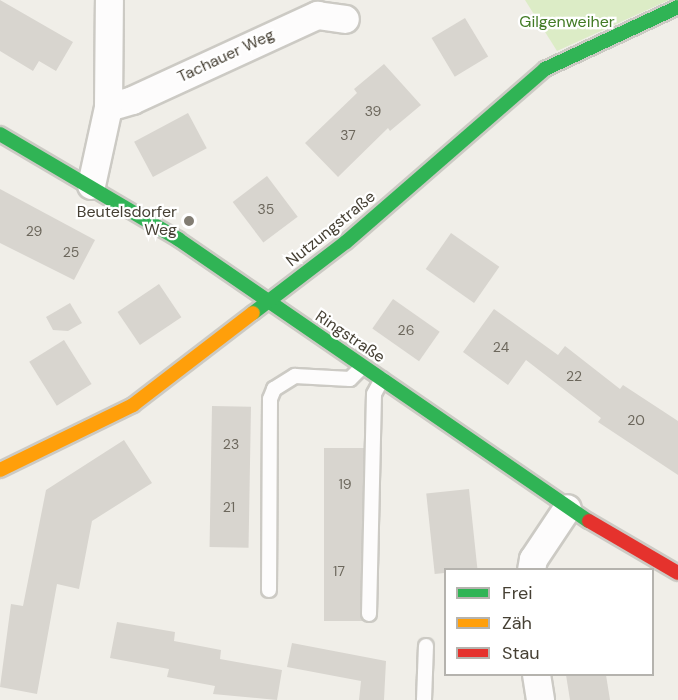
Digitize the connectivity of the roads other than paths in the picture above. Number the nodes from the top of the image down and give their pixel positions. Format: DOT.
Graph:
graph roads {
  1 [pos="109,0"];
  2 [pos="678,7"];
  3 [pos="345,19"];
  4 [pos="108,107"];
  5 [pos="0,134"];
  6 [pos="91,185"];
  7 [pos="266,302"];
  8 [pos="363,366"];
  9 [pos="382,379"];
  10 [pos="0,471"];
  11 [pos="567,508"];
  12 [pos="531,568"];
  13 [pos="678,573"];
  14 [pos="269,590"];
  15 [pos="369,614"];
  16 [pos="426,646"];
  17 [pos="536,676"];
  18 [pos="424,700"];
  19 [pos="540,700"];
  1 -- 4 [label="street"];
  2 -- 7 [label="street, Nutzungstraße"];
  3 -- 4 [label="street, Tachauer Weg"];
  4 -- 6 [label="street"];
  5 -- 6 [label="street, Ringstraße"];
  6 -- 7 [label="street, Ringstraße"];
  7 -- 8 [label="street, Ringstraße"];
  7 -- 10 [label="street, Nutzungstraße"];
  8 -- 9 [label="street, Ringstraße"];
  8 -- 14 [label="lane"];
  9 -- 11 [label="street, Ringstraße"];
  9 -- 15 [label="lane"];
  11 -- 12 [label="street"];
  11 -- 13 [label="street, Ringstraße"];
  16 -- 18 [label="lane"];
  17 -- 19 [label="street"];
}
